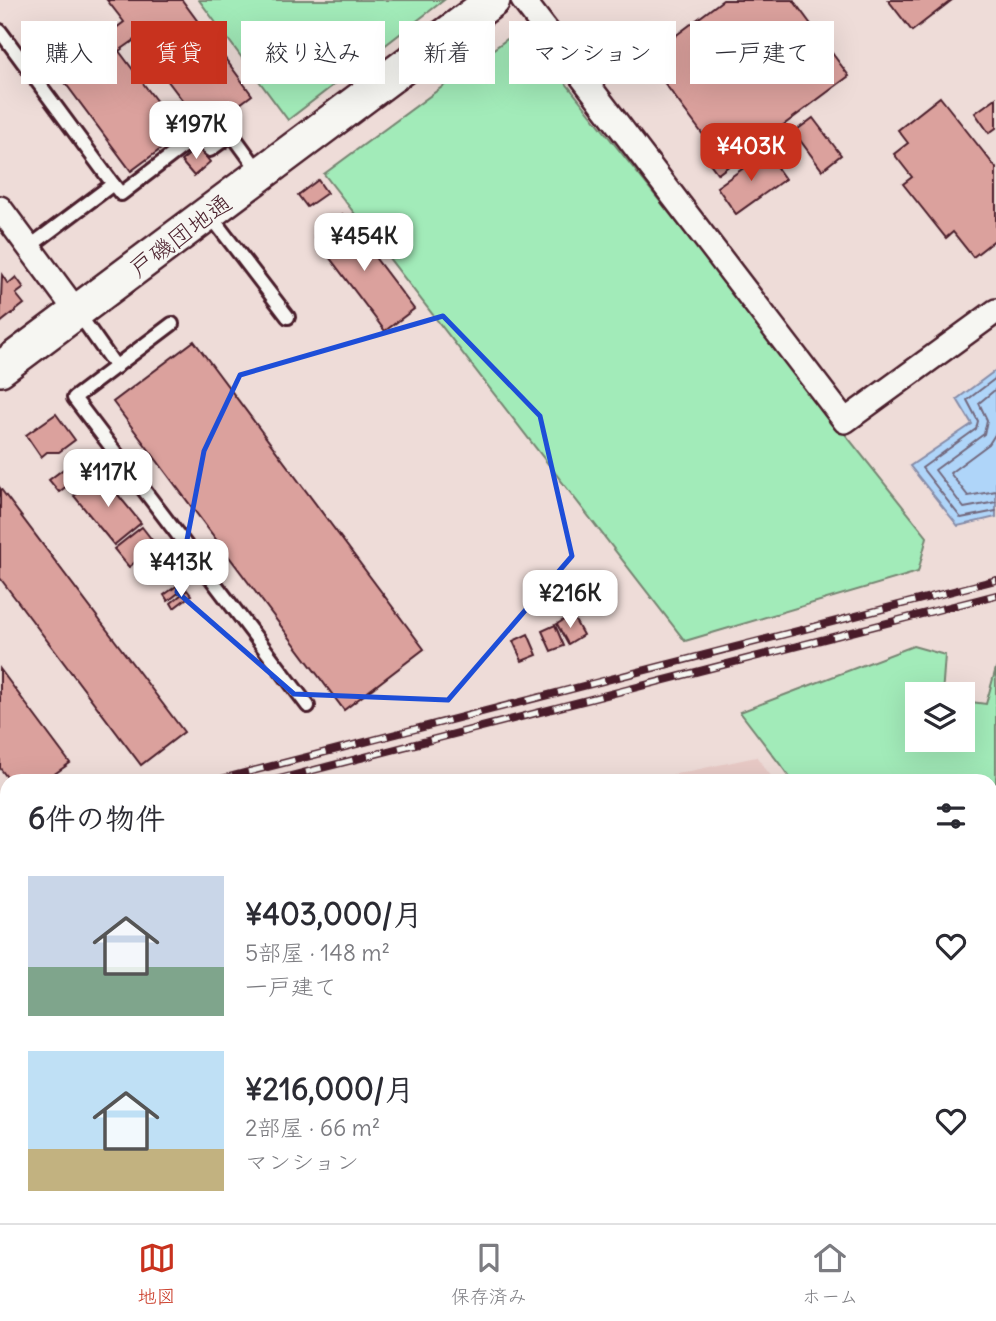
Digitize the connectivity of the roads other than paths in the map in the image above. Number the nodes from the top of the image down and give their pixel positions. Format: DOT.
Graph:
graph roads {
  1 [pos="493,0"];
  2 [pos="523,0"];
  3 [pos="0,31"];
  4 [pos="261,174"];
  5 [pos="113,184"];
  6 [pos="0,208"];
  7 [pos="208,213"];
  8 [pos="29,247"];
  9 [pos="996,311"];
  10 [pos="77,312"];
  11 [pos="288,317"];
  12 [pos="172,324"];
  13 [pos="116,367"];
  14 [pos="0,369"];
  15 [pos="308,706"];
  1 -- 4 [label="street, 戸磯団地通"];
  2 -- 9 [label="street"];
  3 -- 5 [label="lane"];
  4 -- 5 [label="lane"];
  4 -- 7 [label="street, 戸磯団地通"];
  5 -- 8 [label="lane"];
  6 -- 8 [label="street"];
  7 -- 10 [label="street, 戸磯団地通"];
  7 -- 11 [label="lane"];
  8 -- 10 [label="street"];
  10 -- 13 [label="lane"];
  10 -- 14 [label="street, 戸磯団地通"];
  12 -- 13 [label="lane"];
  13 -- 15 [label="lane"];
}
